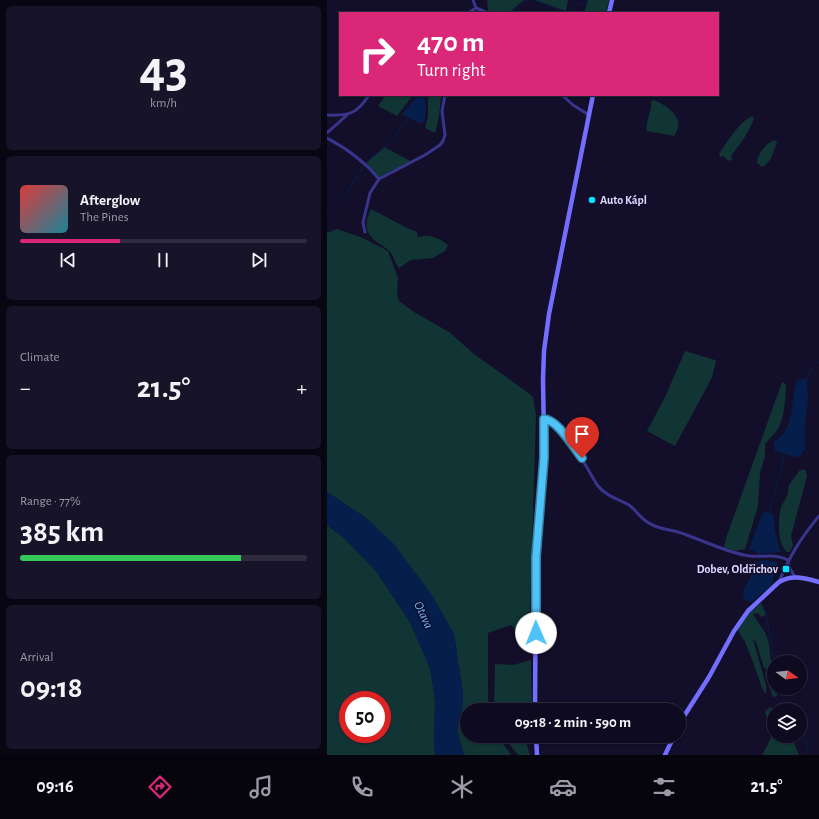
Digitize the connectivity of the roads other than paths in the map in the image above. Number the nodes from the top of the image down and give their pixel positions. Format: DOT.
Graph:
graph roads {
  1 [pos="473,0"];
  2 [pos="612,0"];
  3 [pos="476,8"];
  4 [pos="470,12"];
  5 [pos="486,12"];
  6 [pos="609,12"];
  7 [pos="368,96"];
  8 [pos="445,96"];
  9 [pos="563,96"];
  10 [pos="593,96"];
  11 [pos="327,115"];
  12 [pos="347,115"];
  13 [pos="589,115"];
  14 [pos="327,133"];
  15 [pos="327,138"];
  16 [pos="379,178"];
  17 [pos="365,232"];
  18 [pos="544,419"];
  19 [pos="819,516"];
  20 [pos="788,560"];
  21 [pos="795,577"];
  22 [pos="779,582"];
  23 [pos="819,582"];
  24 [pos="535,703"];
  25 [pos="686,713"];
  26 [pos="536,743"];
  27 [pos="670,743"];
  28 [pos="537,755"];
  29 [pos="665,755"];
  1 -- 3 [label="street"];
  2 -- 6 [label="main road"];
  3 -- 4 [label="street"];
  3 -- 5 [label="street"];
  7 -- 12 [label="street"];
  8 -- 16 [label="street"];
  9 -- 13 [label="street"];
  10 -- 13 [label="main road"];
  11 -- 12 [label="street"];
  12 -- 14 [label="street"];
  13 -- 18 [label="main road"];
  15 -- 16 [label="street"];
  16 -- 17 [label="street"];
  18 -- 20 [label="street"];
  18 -- 24 [label="main road"];
  19 -- 20 [label="street"];
  20 -- 21 [label="street"];
  20 -- 22 [label="street"];
  21 -- 22 [label="main road"];
  21 -- 23 [label="main road"];
  22 -- 25 [label="main road"];
  26 -- 28 [label="main road"];
  27 -- 29 [label="main road"];
}
